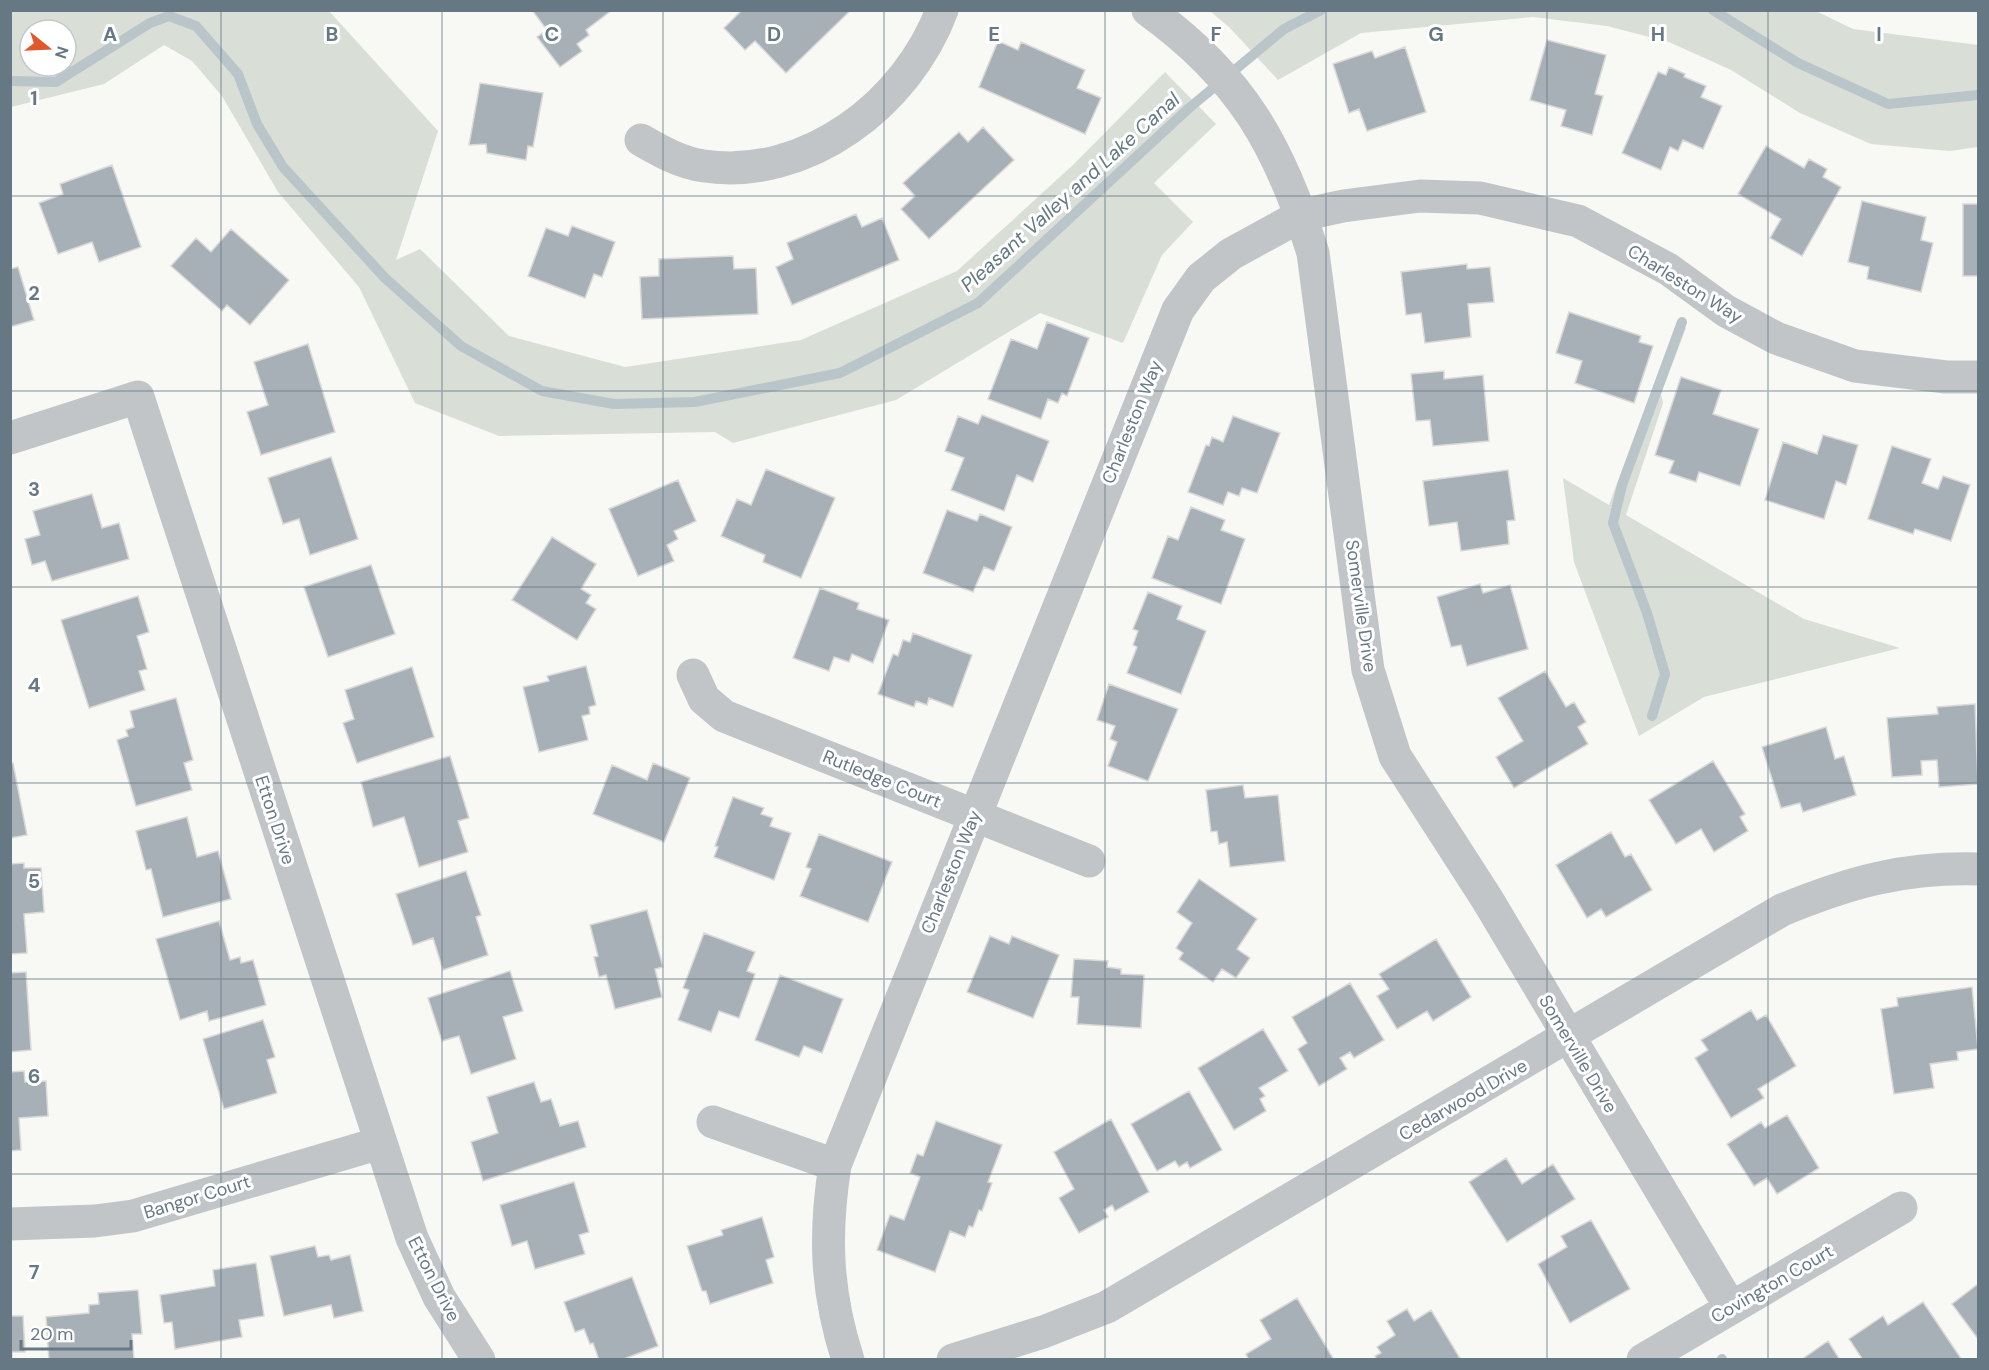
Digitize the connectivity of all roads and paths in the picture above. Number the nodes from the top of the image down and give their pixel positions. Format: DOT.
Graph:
graph roads {
  1 [pos="942,10"];
  2 [pos="1148,10"];
  3 [pos="640,140"];
  4 [pos="1302,215"];
  5 [pos="1978,377"];
  6 [pos="10,438"];
  7 [pos="693,675"];
  8 [pos="973,816"];
  9 [pos="1089,861"];
  10 [pos="1978,869"];
  11 [pos="1568,1037"];
  12 [pos="713,1122"];
  13 [pos="380,1143"];
  14 [pos="835,1165"];
  15 [pos="1901,1208"];
  16 [pos="10,1224"];
  17 [pos="1731,1308"];
  18 [pos="479,1359"];
  19 [pos="848,1359"];
  20 [pos="953,1359"];
  21 [pos="1643,1359"];
  1 -- 3 [label="street"];
  2 -- 4 [label="street, Somerville Drive"];
  4 -- 5 [label="street, Charleston Way"];
  4 -- 8 [label="street, Charleston Way"];
  4 -- 11 [label="street, Somerville Drive"];
  6 -- 13 [label="street, Etton Drive"];
  7 -- 8 [label="street, Rutledge Court"];
  8 -- 9 [label="street, Rutledge Court"];
  8 -- 14 [label="street, Charleston Way"];
  10 -- 11 [label="street, Cedarwood Drive"];
  11 -- 17 [label="street, Somerville Drive"];
  11 -- 20 [label="street, Cedarwood Drive"];
  12 -- 14 [label="street"];
  13 -- 16 [label="street, Bangor Court"];
  13 -- 18 [label="street, Etton Drive"];
  14 -- 19 [label="street, Charleston Way"];
  15 -- 17 [label="street, Covington Court"];
  17 -- 21 [label="street, Covington Court"];
}
